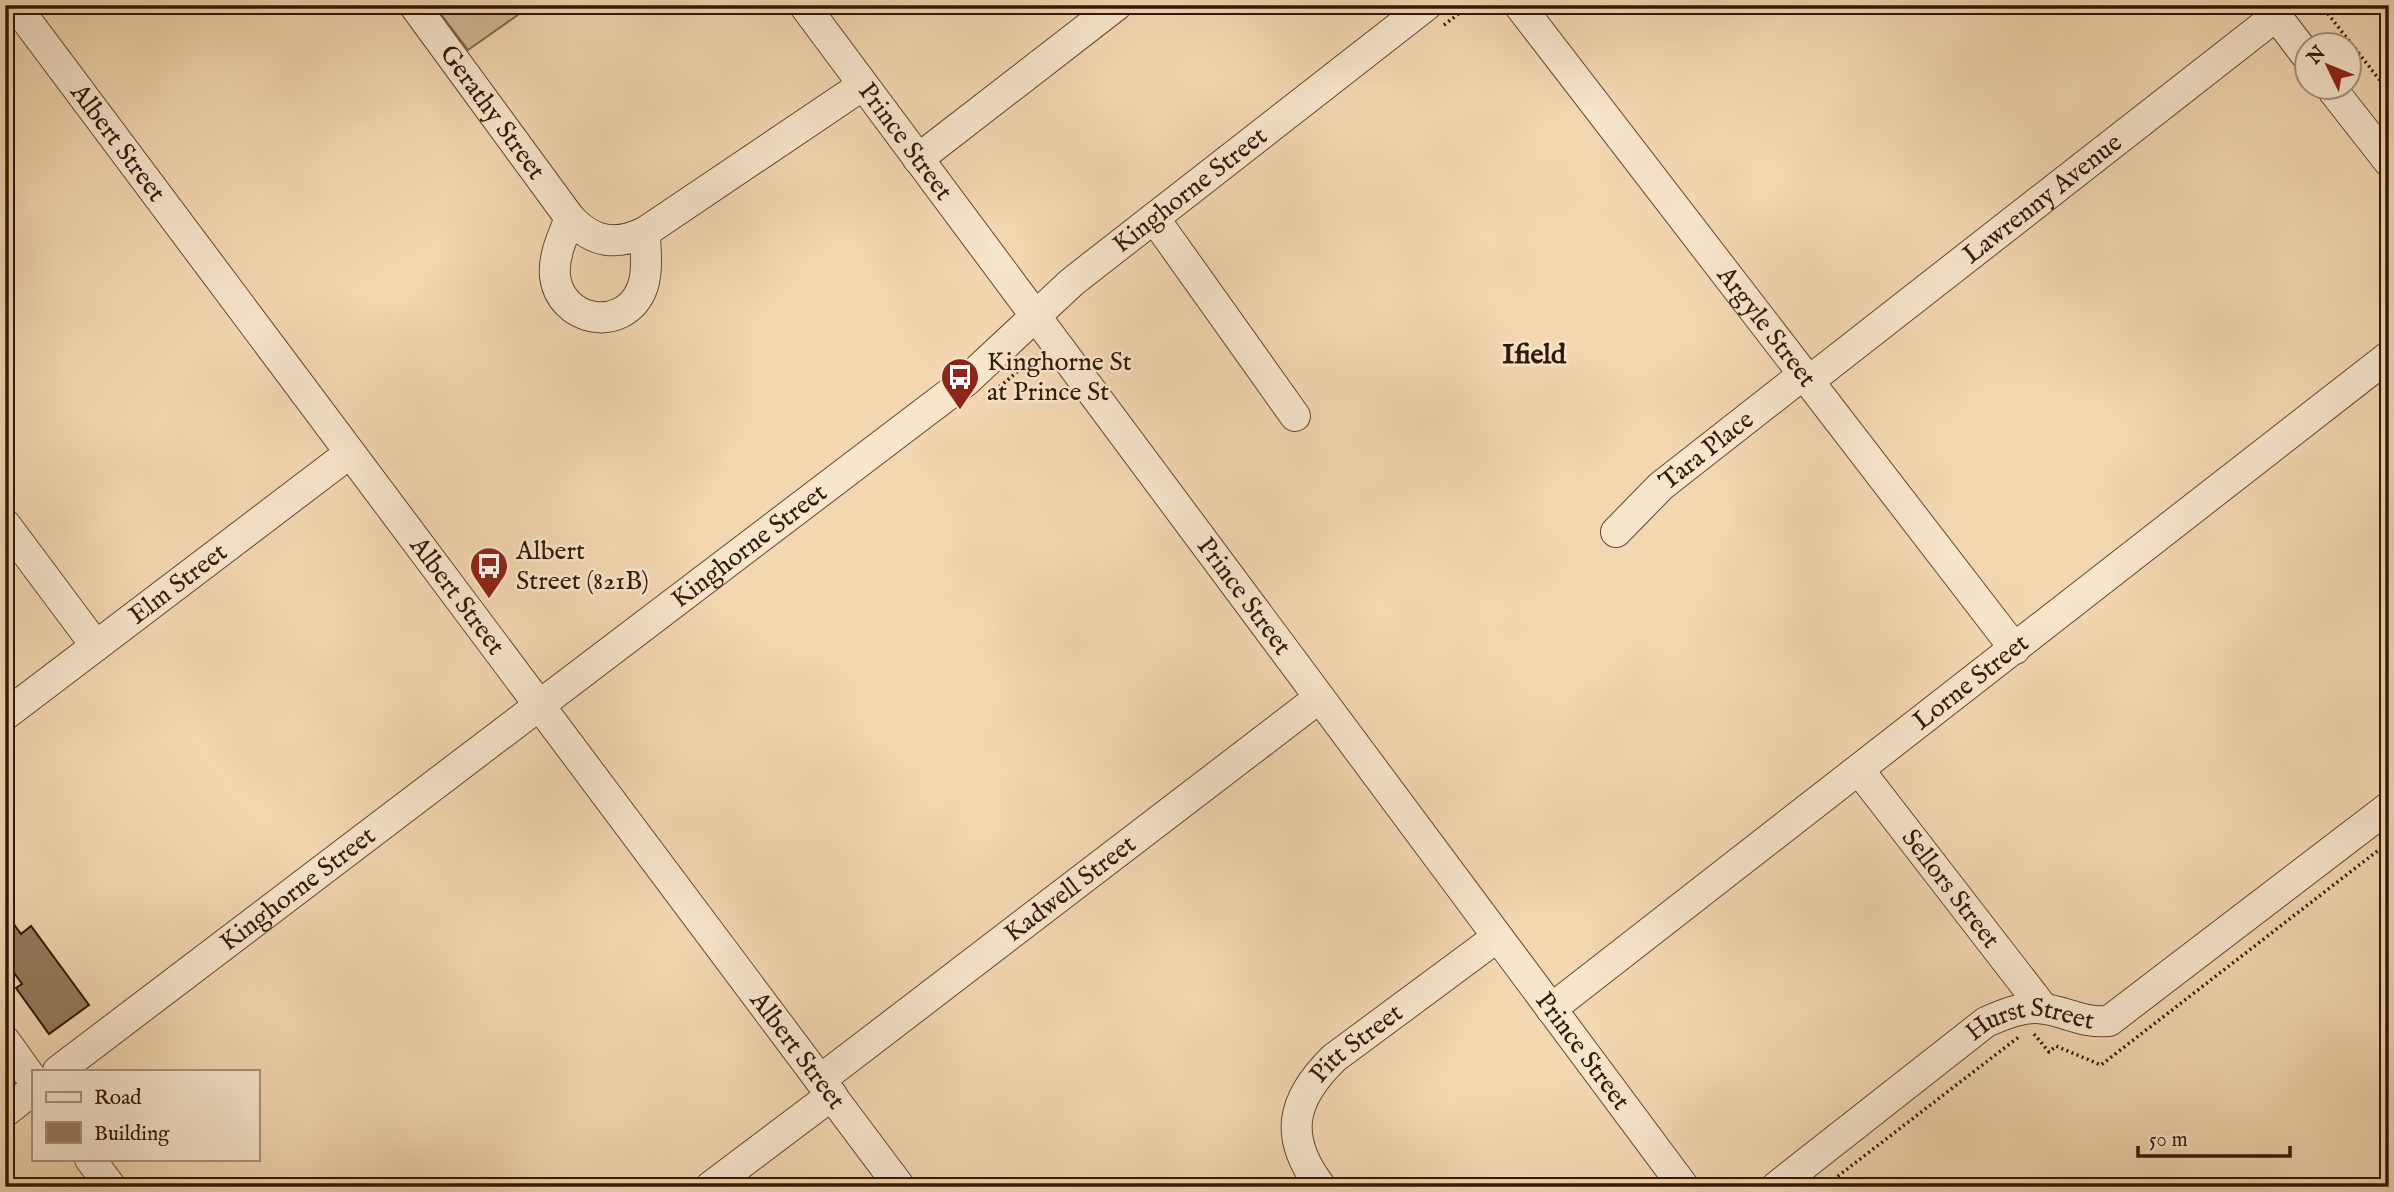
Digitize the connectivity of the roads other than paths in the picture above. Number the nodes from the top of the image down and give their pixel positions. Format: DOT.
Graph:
graph roads {
  1 [pos="15,5"];
  2 [pos="414,5"];
  3 [pos="804,5"];
  4 [pos="1117,5"];
  5 [pos="1427,5"];
  6 [pos="1519,5"];
  7 [pos="2272,10"];
  8 [pos="2292,36"];
  9 [pos="863,85"];
  10 [pos="2343,102"];
  11 [pos="918,159"];
  12 [pos="2389,162"];
  13 [pos="570,218"];
  14 [pos="1154,218"];
  15 [pos="645,232"];
  16 [pos="1035,315"];
  17 [pos="2389,356"];
  18 [pos="1806,378"];
  19 [pos="1295,416"];
  20 [pos="350,453"];
  21 [pos="5,524"];
  22 [pos="1616,532"];
  23 [pos="96,646"];
  24 [pos="2015,649"];
  25 [pos="1319,698"];
  26 [pos="540,706"];
  27 [pos="5,715"];
  28 [pos="1859,770"];
  29 [pos="2389,807"];
  30 [pos="1496,938"];
  31 [pos="2043,1008"];
  32 [pos="1551,1009"];
  33 [pos="5,1041"];
  34 [pos="59,1070"];
  35 [pos="32,1079"];
  36 [pos="826,1088"];
  37 [pos="32,1091"];
  38 [pos="5,1112"];
  39 [pos="91,1160"];
  40 [pos="111,1187"];
  41 [pos="710,1187"];
  42 [pos="900,1187"];
  43 [pos="1321,1187"];
  44 [pos="1684,1187"];
  45 [pos="1776,1187"];
  1 -- 20 [label="street, Albert Street"];
  2 -- 13 [label="street, Gerathy Street"];
  3 -- 9 [label="street, Prince Street"];
  4 -- 11 [label="street"];
  5 -- 14 [label="street, Kinghorne Street"];
  6 -- 18 [label="street, Argyle Street"];
  7 -- 8 [label="street"];
  7 -- 18 [label="street, Lawrenny Avenue"];
  9 -- 11 [label="street, Prince Street"];
  9 -- 15 [label="street, Gerathy Street"];
  10 -- 12 [label="street"];
  11 -- 16 [label="street, Prince Street"];
  13 -- 15 [label="street, Gerathy Street"];
  13 -- 15 [label="street"];
  14 -- 16 [label="street, Kinghorne Street"];
  14 -- 19 [label="street"];
  16 -- 25 [label="street, Prince Street"];
  16 -- 26 [label="street, Kinghorne Street"];
  17 -- 24 [label="street, Lorne Street"];
  18 -- 22 [label="street, Tara Place"];
  18 -- 24 [label="street, Argyle Street"];
  20 -- 23 [label="street, Elm Street"];
  20 -- 26 [label="street, Albert Street"];
  21 -- 23 [label="street"];
  23 -- 27 [label="street, Elm Street"];
  24 -- 28 [label="street, Lorne Street"];
  25 -- 30 [label="street, Prince Street"];
  25 -- 36 [label="street, Kadwell Street"];
  26 -- 34 [label="street, Kinghorne Street"];
  26 -- 36 [label="street, Albert Street"];
  28 -- 31 [label="street, Sellors Street"];
  28 -- 32 [label="street, Lorne Street"];
  29 -- 31 [label="street, Hurst Street"];
  30 -- 32 [label="street, Prince Street"];
  30 -- 43 [label="street, Pitt Street"];
  31 -- 45 [label="street, Hurst Street"];
  32 -- 44 [label="street, Prince Street"];
  33 -- 35 [label="street"];
  36 -- 41 [label="street, Kadwell Street"];
  36 -- 42 [label="street, Albert Street"];
  37 -- 38 [label="street"];
  39 -- 40 [label="street"];
}
